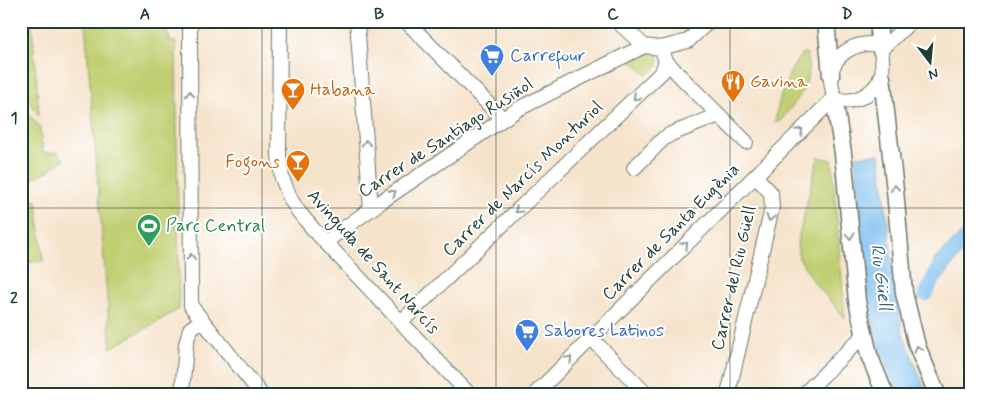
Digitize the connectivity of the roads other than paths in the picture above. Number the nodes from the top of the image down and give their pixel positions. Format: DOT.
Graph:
graph roads {
  1 [pos="190,21"];
  2 [pos="280,21"];
  3 [pos="357,21"];
  4 [pos="406,21"];
  5 [pos="617,21"];
  6 [pos="709,21"];
  7 [pos="826,21"];
  8 [pos="878,21"];
  9 [pos="911,21"];
  10 [pos="644,46"];
  11 [pos="880,48"];
  12 [pos="664,54"];
  13 [pos="831,76"];
  14 [pos="882,77"];
  15 [pos="834,98"];
  16 [pos="719,116"];
  17 [pos="503,119"];
  18 [pos="746,142"];
  19 [pos="634,168"];
  20 [pos="755,176"];
  21 [pos="371,209"];
  22 [pos="325,242"];
  23 [pos="202,320"];
  24 [pos="401,322"];
  25 [pos="864,335"];
  26 [pos="591,338"];
  27 [pos="182,394"];
  28 [pos="261,394"];
  29 [pos="469,394"];
  30 [pos="535,394"];
  31 [pos="646,394"];
  32 [pos="728,394"];
  33 [pos="804,394"];
  34 [pos="885,394"];
  35 [pos="936,394"];
  23 -- 1 [label="street, one-way"];
  2 -- 22 [label="street, Avinguda de Sant Narcís"];
  21 -- 3 [label="street, one-way"];
  4 -- 17 [label="street"];
  5 -- 10 [label="street"];
  6 -- 12 [label="street"];
  7 -- 13 [label="street"];
  8 -- 11 [label="street"];
  9 -- 11 [label="street"];
  10 -- 12 [label="street"];
  10 -- 17 [label="street, Carrer de Santiago Rusiñol"];
  11 -- 13 [label="street"];
  11 -- 14 [label="street"];
  12 -- 16 [label="street"];
  12 -- 24 [label="street, Carrer de Narcís Monturiol, one-way"];
  13 -- 15 [label="street"];
  14 -- 15 [label="street"];
  35 -- 14 [label="street, one-way"];
  20 -- 15 [label="street, Carrer de Santa Eugènia, one-way"];
  15 -- 25 [label="street, one-way"];
  16 -- 18 [label="street"];
  16 -- 19 [label="street"];
  21 -- 17 [label="street, Carrer de Santiago Rusiñol, one-way"];
  26 -- 20 [label="street, Carrer de Santa Eugènia, one-way"];
  20 -- 32 [label="street, Carrer del Riu Güell, one-way"];
  21 -- 22 [label="street, Carrer de Santiago Rusiñol"];
  22 -- 24 [label="street, Avinguda de Sant Narcís"];
  23 -- 27 [label="street"];
  23 -- 28 [label="street"];
  24 -- 29 [label="street, Avinguda de Sant Narcís"];
  25 -- 33 [label="street"];
  25 -- 34 [label="street"];
  30 -- 26 [label="street, Carrer de Santa Eugènia, one-way"];
  26 -- 31 [label="street"];
}
